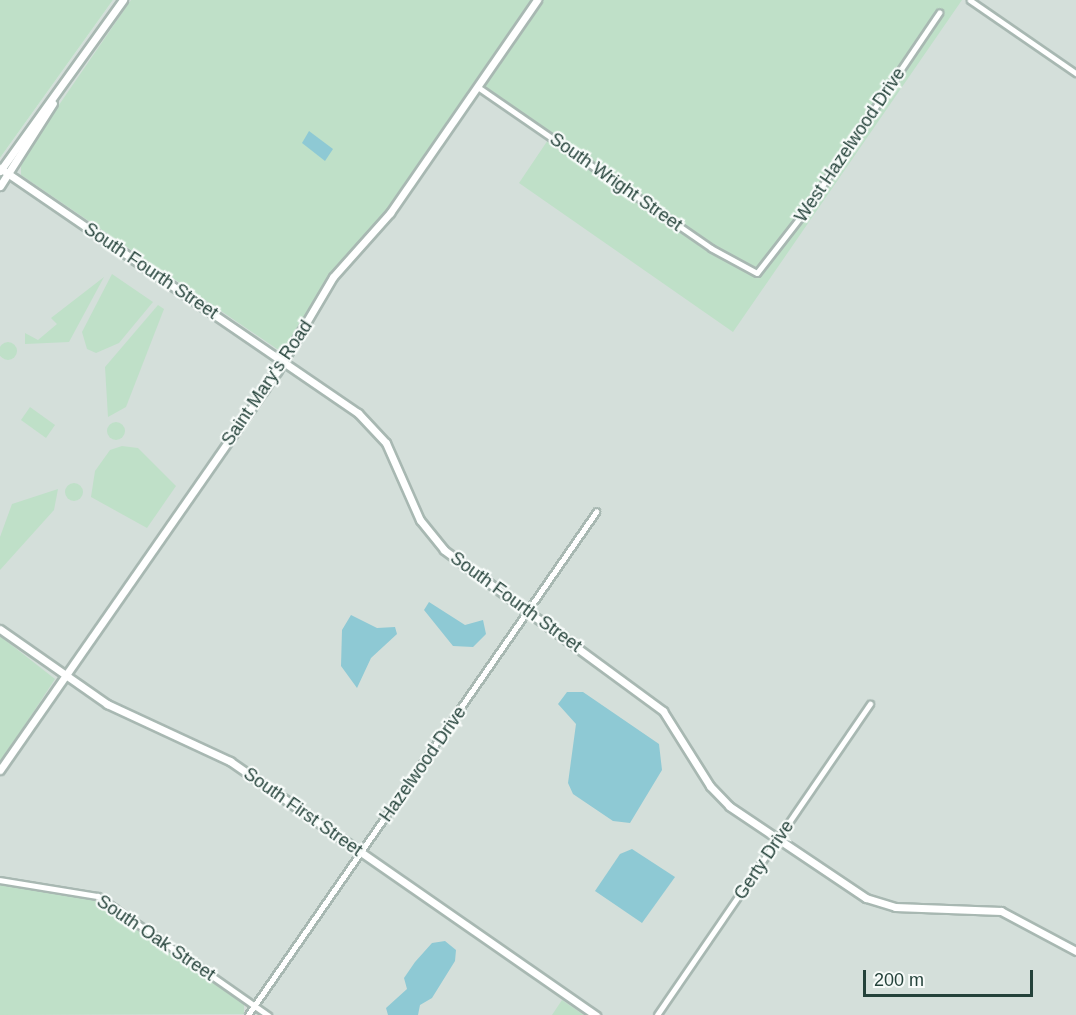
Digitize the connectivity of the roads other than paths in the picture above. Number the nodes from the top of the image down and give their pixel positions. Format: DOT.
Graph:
graph roads {
  1 [pos="123,0"];
  2 [pos="537,0"];
  3 [pos="970,0"];
  4 [pos="939,13"];
  5 [pos="1076,74"];
  6 [pos="478,87"];
  7 [pos="54,100"];
  8 [pos="0,169"];
  9 [pos="8,174"];
  10 [pos="0,186"];
  11 [pos="757,273"];
  12 [pos="284,362"];
  13 [pos="596,512"];
  14 [pos="529,613"];
  15 [pos="0,629"];
  16 [pos="65,676"];
  17 [pos="870,704"];
  18 [pos="0,770"];
  19 [pos="779,841"];
  20 [pos="363,853"];
  21 [pos="0,880"];
  22 [pos="1076,951"];
  23 [pos="255,1006"];
  24 [pos="248,1015"];
  25 [pos="268,1015"];
  26 [pos="596,1015"];
  27 [pos="657,1015"];
  1 -- 7 [label="street"];
  2 -- 6 [label="street, Saint Mary's Road"];
  3 -- 5 [label="street"];
  4 -- 11 [label="street, West Hazelwood Drive"];
  6 -- 11 [label="street, South Wright Street"];
  6 -- 12 [label="street, Saint Mary's Road"];
  7 -- 8 [label="street"];
  7 -- 9 [label="street"];
  8 -- 9 [label="street, South Fourth Street"];
  9 -- 10 [label="street"];
  9 -- 12 [label="street, South Fourth Street"];
  12 -- 14 [label="street, South Fourth Street"];
  12 -- 16 [label="street, Saint Mary's Road"];
  13 -- 14 [label="street, Hazelwood Drive"];
  14 -- 19 [label="street, South Fourth Street"];
  14 -- 20 [label="street, Hazelwood Drive"];
  15 -- 16 [label="street, South First Street"];
  16 -- 18 [label="street, Saint Mary's Road"];
  16 -- 20 [label="street, South First Street"];
  17 -- 19 [label="street, Gerty Drive"];
  19 -- 22 [label="street, South Fourth Street"];
  19 -- 27 [label="street, Gerty Drive"];
  20 -- 23 [label="street, Hazelwood Drive"];
  20 -- 26 [label="street, South First Street"];
  21 -- 23 [label="street, South Oak Street"];
  23 -- 24 [label="street, Hazelwood Drive"];
  23 -- 25 [label="street, South Oak Street"];
}
